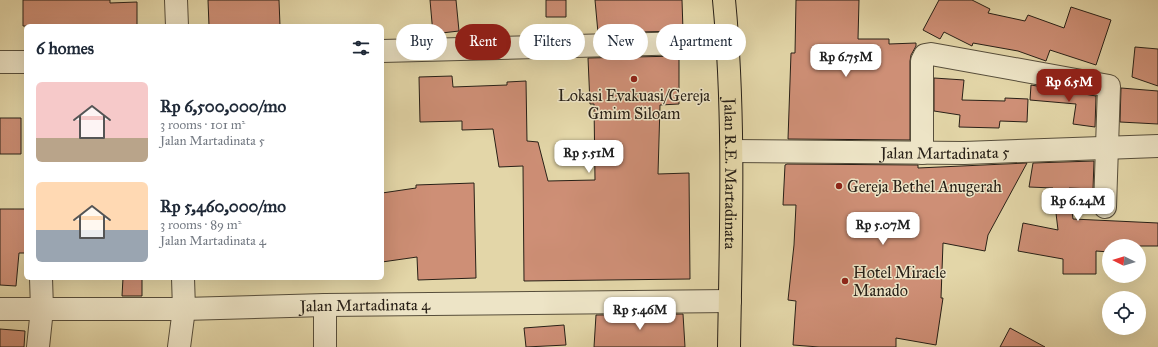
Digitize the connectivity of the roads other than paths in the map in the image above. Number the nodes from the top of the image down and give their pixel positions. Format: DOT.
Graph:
graph roads {
  1 [pos="176,0"];
  2 [pos="724,0"];
  3 [pos="177,24"];
  4 [pos="726,24"];
  5 [pos="656,44"];
  6 [pos="384,51"];
  7 [pos="729,60"];
  8 [pos="0,62"];
  9 [pos="24,62"];
  10 [pos="1158,146"];
  11 [pos="1106,148"];
  12 [pos="732,151"];
  13 [pos="922,153"];
  14 [pos="1105,207"];
  15 [pos="41,280"];
  16 [pos="183,280"];
  17 [pos="730,301"];
  18 [pos="325,305"];
  19 [pos="0,309"];
  20 [pos="42,309"];
  21 [pos="184,310"];
  22 [pos="38,347"];
  23 [pos="179,347"];
  24 [pos="325,347"];
  25 [pos="730,347"];
  1 -- 3 [label="street"];
  2 -- 4 [label="highway, Jalan R.E. Martadinata"];
  5 -- 6 [label="street"];
  7 -- 12 [label="highway, Jalan R.E. Martadinata"];
  8 -- 9 [label="street"];
  10 -- 11 [label="street, Jalan Martadinata 5"];
  11 -- 13 [label="street, Jalan Martadinata 5"];
  11 -- 13 [label="street"];
  11 -- 14 [label="street"];
  12 -- 13 [label="street, Jalan Martadinata 5"];
  12 -- 17 [label="highway, Jalan R.E. Martadinata"];
  15 -- 20 [label="street"];
  16 -- 21 [label="street"];
  17 -- 18 [label="street, Jalan Martadinata 4"];
  17 -- 25 [label="highway, Jalan R.E. Martadinata"];
  18 -- 21 [label="street, Jalan Martadinata 4"];
  18 -- 24 [label="street"];
  19 -- 20 [label="street, Jalan Martadinata 4"];
  20 -- 21 [label="street, Jalan Martadinata 4"];
  20 -- 22 [label="street"];
  21 -- 23 [label="street"];
}
